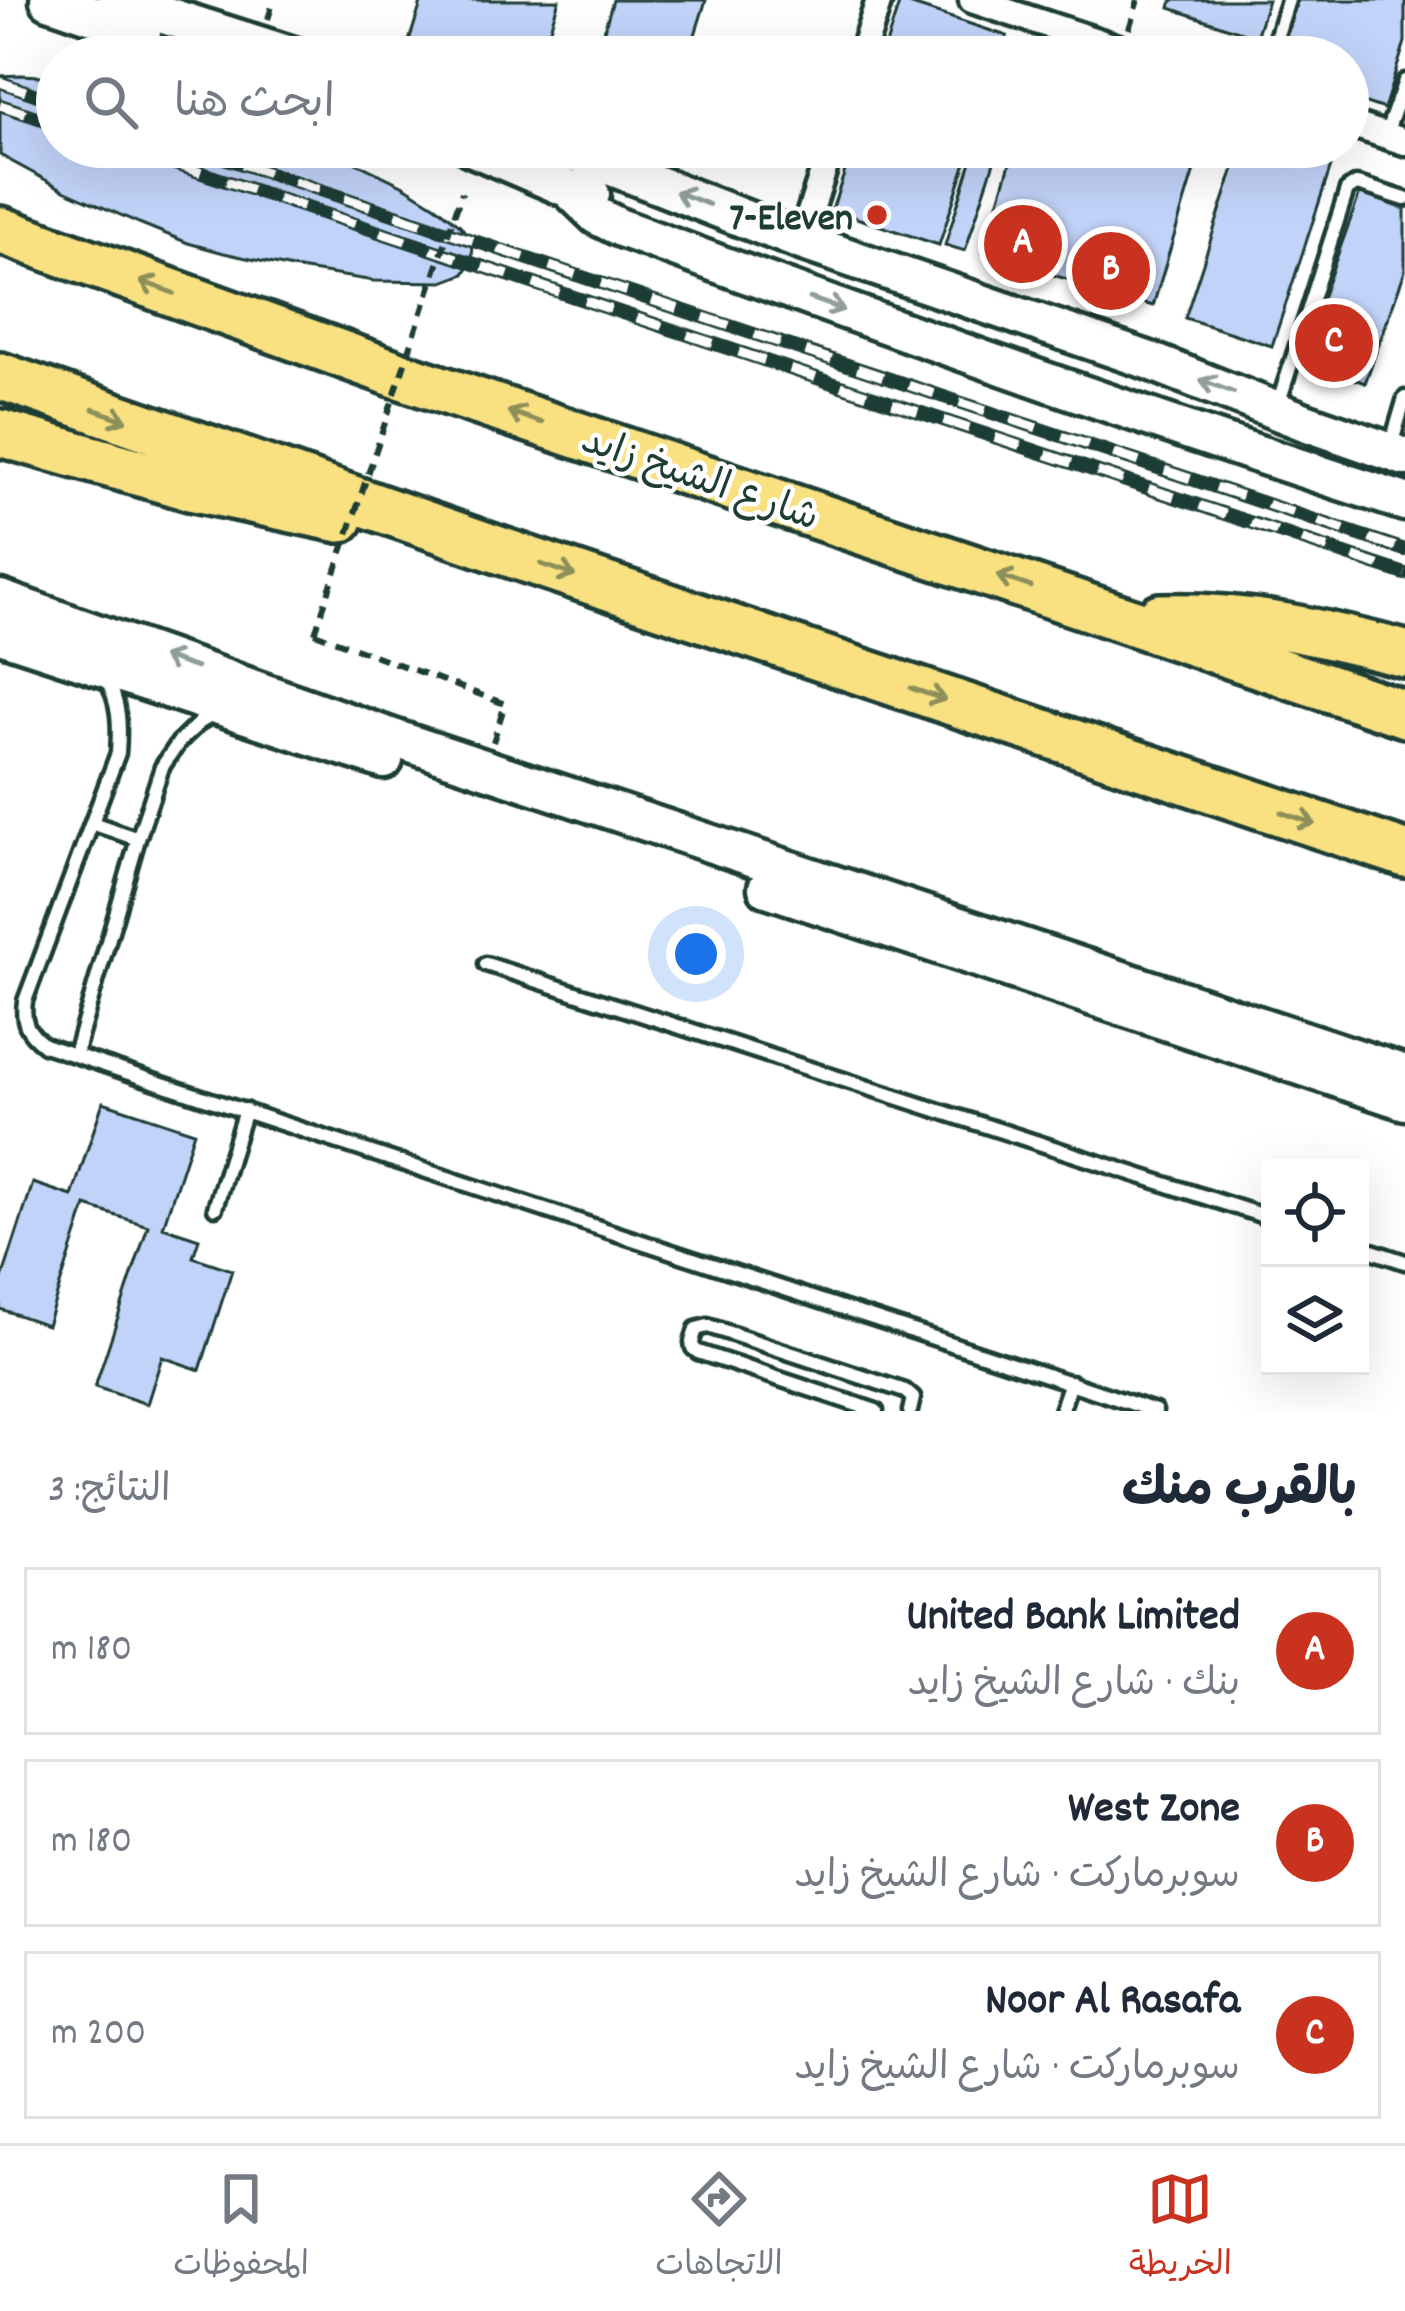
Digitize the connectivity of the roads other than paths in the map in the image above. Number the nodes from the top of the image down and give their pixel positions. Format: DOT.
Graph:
graph roads {
  1 [pos="49,0"];
  2 [pos="117,0"];
  3 [pos="879,0"];
  4 [pos="972,0"];
  5 [pos="1288,0"];
  6 [pos="153,36"];
  7 [pos="230,36"];
  8 [pos="868,36"];
  9 [pos="1081,36"];
  10 [pos="1277,36"];
  11 [pos="1405,81"];
  12 [pos="1395,139"];
  13 [pos="519,168"];
  14 [pos="615,168"];
  15 [pos="824,168"];
  16 [pos="569,190"];
  17 [pos="1405,199"];
  18 [pos="0,230"];
  19 [pos="801,241"];
  20 [pos="0,376"];
  21 [pos="1405,398"];
  22 [pos="1277,410"];
  23 [pos="0,433"];
  24 [pos="1397,454"];
  25 [pos="1405,502"];
  26 [pos="499,550"];
  27 [pos="0,599"];
  28 [pos="1125,619"];
  29 [pos="0,634"];
  30 [pos="1405,654"];
  31 [pos="98,664"];
  32 [pos="226,707"];
  33 [pos="1405,714"];
  34 [pos="92,823"];
  35 [pos="138,839"];
  36 [pos="1405,854"];
  37 [pos="486,964"];
  38 [pos="75,1054"];
  39 [pos="1405,1073"];
  40 [pos="1405,1101"];
  41 [pos="245,1110"];
  42 [pos="214,1208"];
  43 [pos="1261,1215"];
  44 [pos="1369,1250"];
  45 [pos="1405,1262"];
  46 [pos="761,1344"];
  47 [pos="752,1370"];
  48 [pos="1071,1382"];
  49 [pos="876,1411"];
  50 [pos="910,1411"];
  51 [pos="1060,1411"];
  52 [pos="1155,1411"];
  1 -- 6 [label="street"];
  2 -- 7 [label="street"];
  3 -- 8 [label="street"];
  4 -- 9 [label="street"];
  5 -- 10 [label="lane"];
  11 -- 12 [label="lane"];
  13 -- 16 [label="street"];
  19 -- 14 [label="street, one-way"];
  15 -- 19 [label="street"];
  16 -- 19 [label="street"];
  16 -- 25 [label="street, one-way"];
  17 -- 22 [label="lane"];
  28 -- 18 [label="highway, شارع الشيخ زايد, one-way"];
  22 -- 19 [label="street, one-way"];
  20 -- 26 [label="highway, one-way"];
  21 -- 24 [label="lane"];
  22 -- 24 [label="street"];
  23 -- 26 [label="highway"];
  26 -- 36 [label="highway, one-way"];
  39 -- 27 [label="street, one-way"];
  28 -- 30 [label="highway"];
  28 -- 33 [label="highway, شارع الشيخ زايد"];
  29 -- 31 [label="street"];
  31 -- 32 [label="street"];
  31 -- 34 [label="lane"];
  32 -- 35 [label="lane"];
  32 -- 40 [label="street"];
  34 -- 35 [label="lane"];
  34 -- 38 [label="lane"];
  35 -- 38 [label="lane"];
  37 -- 43 [label="lane"];
  38 -- 41 [label="lane"];
  41 -- 42 [label="lane"];
  41 -- 48 [label="lane"];
  44 -- 45 [label="lane"];
  46 -- 47 [label="lane"];
  46 -- 47 [label="lane"];
  46 -- 50 [label="lane"];
  47 -- 49 [label="lane"];
  48 -- 51 [label="lane"];
  48 -- 52 [label="lane"];
}
